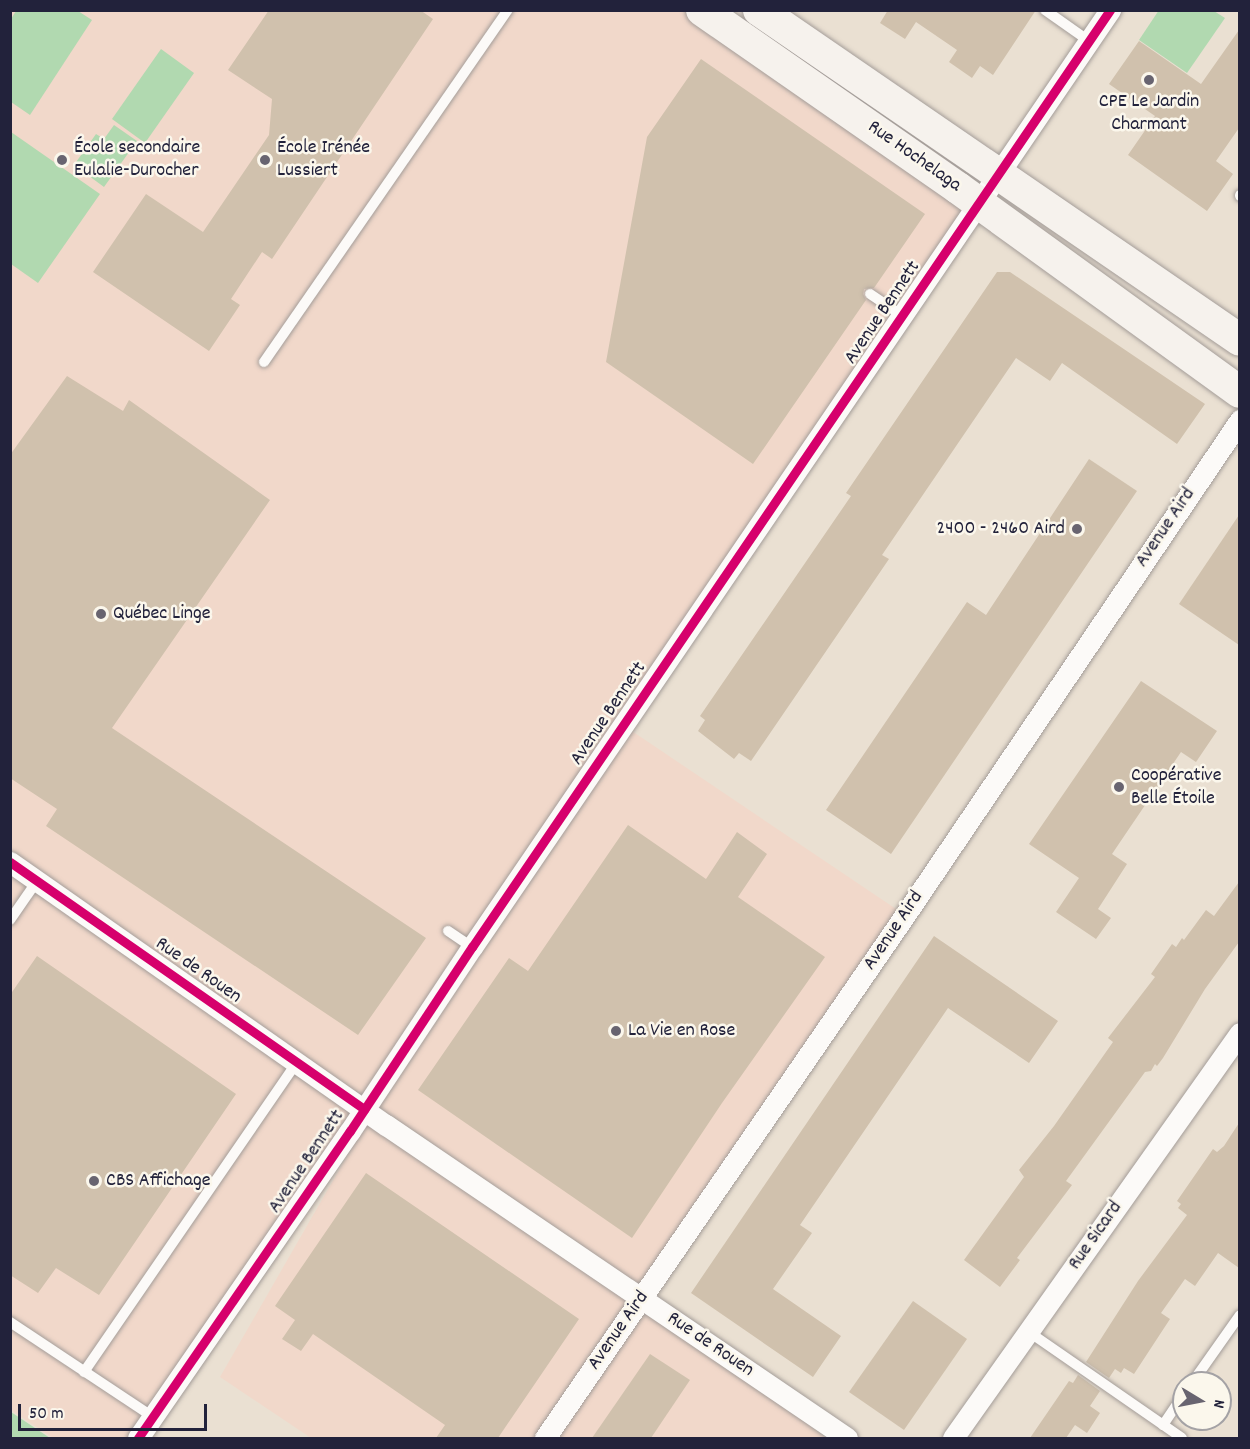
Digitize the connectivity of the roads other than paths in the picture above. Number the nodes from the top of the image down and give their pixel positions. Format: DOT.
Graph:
graph roads {
  1 [pos="508,10"];
  2 [pos="702,10"];
  3 [pos="759,10"];
  4 [pos="1045,10"];
  5 [pos="1108,11"];
  6 [pos="1089,41"];
  7 [pos="998,176"];
  8 [pos="979,203"];
  9 [pos="870,294"];
  10 [pos="903,316"];
  11 [pos="1239,340"];
  12 [pos="264,362"];
  13 [pos="1239,392"];
  14 [pos="1239,420"];
  15 [pos="10,862"];
  16 [pos="37,881"];
  17 [pos="10,920"];
  18 [pos="448,931"];
  19 [pos="472,947"];
  20 [pos="1239,1033"];
  21 [pos="297,1062"];
  22 [pos="364,1109"];
  23 [pos="641,1299"];
  24 [pos="1239,1315"];
  25 [pos="10,1322"];
  26 [pos="1029,1332"];
  27 [pos="1200,1371"];
  28 [pos="84,1372"];
  29 [pos="1172,1412"];
  30 [pos="153,1417"];
  31 [pos="1163,1425"];
  32 [pos="138,1438"];
  33 [pos="545,1438"];
  34 [pos="847,1438"];
  35 [pos="953,1438"];
  36 [pos="1182,1438"];
  1 -- 12 [label="lane"];
  2 -- 8 [label="main road, Rue Hochelaga"];
  3 -- 7 [label="main road, Rue Hochelaga"];
  4 -- 6 [label="lane"];
  5 -- 6 [label="street, Avenue Bennett"];
  6 -- 7 [label="street, Avenue Bennett"];
  7 -- 8 [label="street, Avenue Bennett"];
  7 -- 11 [label="main road, Rue Hochelaga"];
  8 -- 10 [label="street, Avenue Bennett"];
  8 -- 13 [label="main road, Rue Hochelaga"];
  9 -- 10 [label="lane"];
  10 -- 19 [label="street, Avenue Bennett"];
  14 -- 23 [label="street, Avenue Aird"];
  15 -- 16 [label="street, Rue de Rouen"];
  16 -- 17 [label="lane"];
  16 -- 21 [label="street, Rue de Rouen"];
  18 -- 19 [label="lane"];
  19 -- 22 [label="street, Avenue Bennett"];
  20 -- 26 [label="street, Rue Sicard"];
  21 -- 22 [label="street, Rue de Rouen"];
  21 -- 28 [label="lane"];
  22 -- 23 [label="street, Rue de Rouen"];
  22 -- 30 [label="street, Avenue Bennett"];
  23 -- 33 [label="street, Avenue Aird"];
  23 -- 34 [label="street, Rue de Rouen"];
  24 -- 27 [label="lane"];
  25 -- 28 [label="lane"];
  26 -- 31 [label="lane"];
  26 -- 35 [label="street, Rue Sicard"];
  28 -- 30 [label="lane"];
  29 -- 31 [label="lane"];
  30 -- 32 [label="street, Avenue Bennett"];
  31 -- 36 [label="lane"];
}
